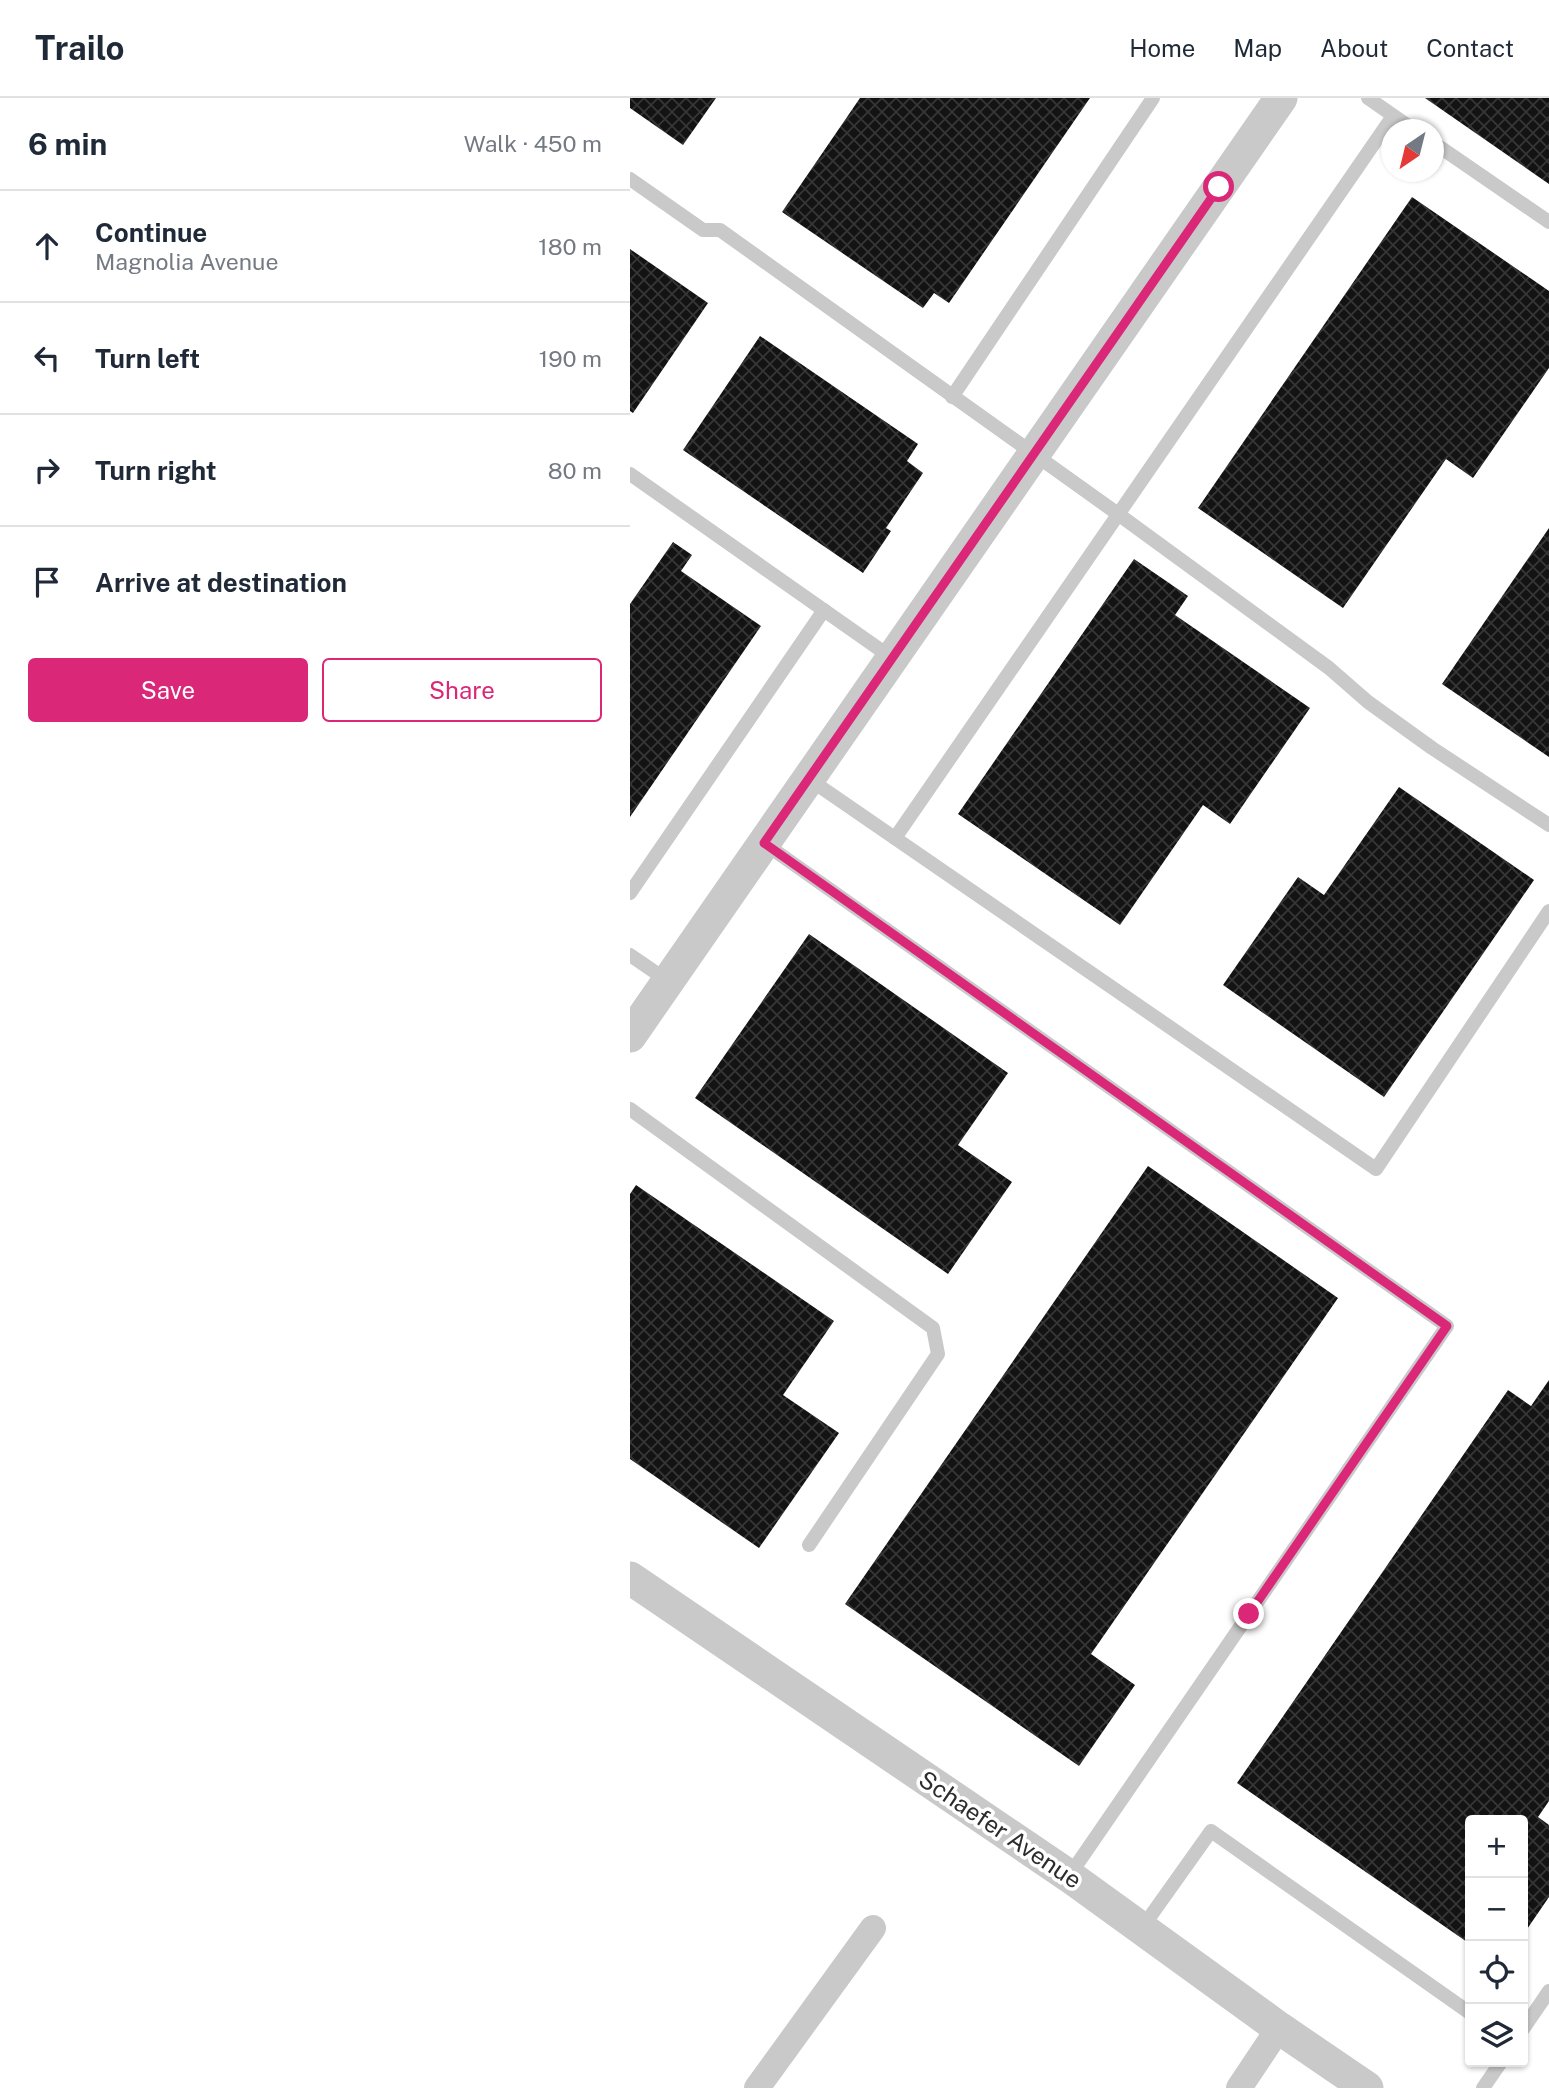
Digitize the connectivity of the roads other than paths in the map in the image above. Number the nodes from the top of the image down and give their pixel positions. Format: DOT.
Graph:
graph roads {
  1 [pos="1153,98"];
  2 [pos="1281,98"];
  3 [pos="1368,98"];
  4 [pos="1393,116"];
  5 [pos="1398,119"];
  6 [pos="1444,150"];
  7 [pos="630,179"];
  8 [pos="1549,222"];
  9 [pos="952,397"];
  10 [pos="1033,453"];
  11 [pos="630,474"];
  12 [pos="1118,514"];
  13 [pos="824,610"];
  14 [pos="891,658"];
  15 [pos="809,779"];
  16 [pos="1549,825"];
  17 [pos="895,838"];
  18 [pos="764,843"];
  19 [pos="630,893"];
  20 [pos="1549,911"];
  21 [pos="630,955"];
  22 [pos="668,981"];
  23 [pos="632,1030"];
  24 [pos="630,1109"];
  25 [pos="809,1545"];
  26 [pos="630,1578"];
  27 [pos="1069,1876"];
  28 [pos="873,1928"];
  29 [pos="1142,1928"];
  30 [pos="1549,1990"];
  31 [pos="1465,2009"];
  32 [pos="1528,2022"];
  33 [pos="1279,2028"];
  34 [pos="1498,2067"];
  35 [pos="757,2088"];
  36 [pos="1239,2088"];
  37 [pos="1367,2088"];
  38 [pos="1483,2088"];
  1 -- 9 [label="lane"];
  2 -- 10 [label="street"];
  3 -- 4 [label="lane"];
  4 -- 5 [label="lane"];
  4 -- 12 [label="lane"];
  6 -- 8 [label="lane"];
  7 -- 9 [label="lane"];
  9 -- 10 [label="lane"];
  10 -- 12 [label="lane"];
  10 -- 14 [label="street"];
  11 -- 13 [label="lane"];
  12 -- 16 [label="lane"];
  12 -- 17 [label="lane"];
  13 -- 14 [label="lane"];
  13 -- 19 [label="lane"];
  14 -- 15 [label="street"];
  15 -- 17 [label="lane"];
  15 -- 18 [label="street"];
  17 -- 20 [label="lane"];
  18 -- 22 [label="street"];
  18 -- 27 [label="lane"];
  21 -- 22 [label="lane"];
  22 -- 23 [label="street"];
  24 -- 25 [label="lane"];
  26 -- 27 [label="street, Schaefer Avenue"];
  27 -- 29 [label="street, Schaefer Avenue"];
  28 -- 35 [label="street"];
  29 -- 31 [label="lane"];
  29 -- 33 [label="street, Schaefer Avenue"];
  30 -- 32 [label="lane"];
  33 -- 36 [label="street"];
  33 -- 37 [label="street, Schaefer Avenue"];
  34 -- 38 [label="lane"];
}
